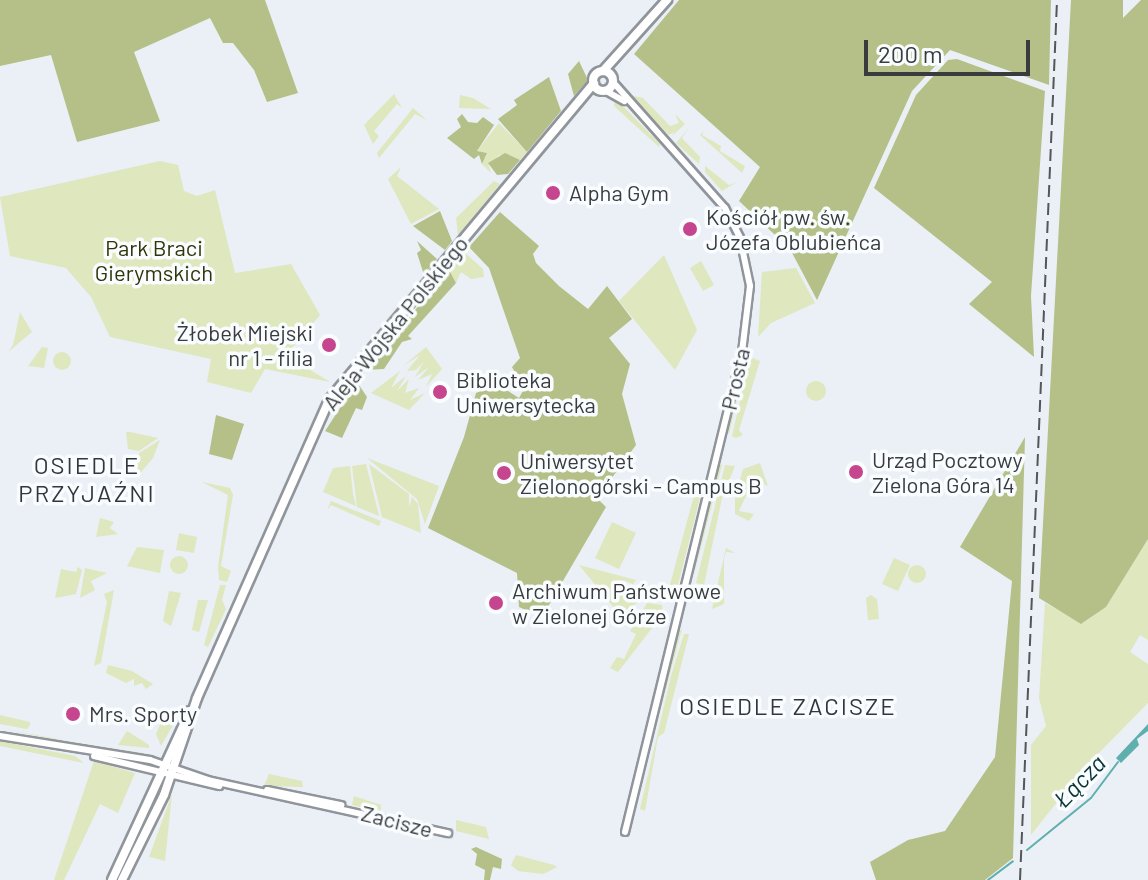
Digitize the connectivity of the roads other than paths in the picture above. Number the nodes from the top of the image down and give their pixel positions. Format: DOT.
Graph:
graph roads {
  1 [pos="667,0"];
  2 [pos="609,76"];
  3 [pos="594,83"];
  4 [pos="603,91"];
  5 [pos="627,103"];
  6 [pos="579,104"];
  7 [pos="0,736"];
  8 [pos="87,753"];
  9 [pos="168,772"];
  10 [pos="625,832"];
  11 [pos="448,833"];
  12 [pos="112,880"];
  13 [pos="122,880"];
  1 -- 2 [label="main road"];
  2 -- 3 [label="main road, Aleja Wojska Polskiego"];
  2 -- 4 [label="main road"];
  2 -- 5 [label="street, Prosta"];
  3 -- 4 [label="main road"];
  3 -- 6 [label="main road, Aleja Wojska Polskiego"];
  4 -- 5 [label="street, Prosta"];
  4 -- 6 [label="main road, Aleja Wojska Polskiego"];
  5 -- 10 [label="street, Prosta"];
  6 -- 9 [label="main road, Aleja Wojska Polskiego"];
  7 -- 8 [label="street"];
  8 -- 9 [label="street"];
  8 -- 9 [label="street"];
  9 -- 11 [label="street, Zacisze"];
  9 -- 12 [label="main road, Aleja Wojska Polskiego"];
  9 -- 13 [label="main road, Aleja Wojska Polskiego"];
}
